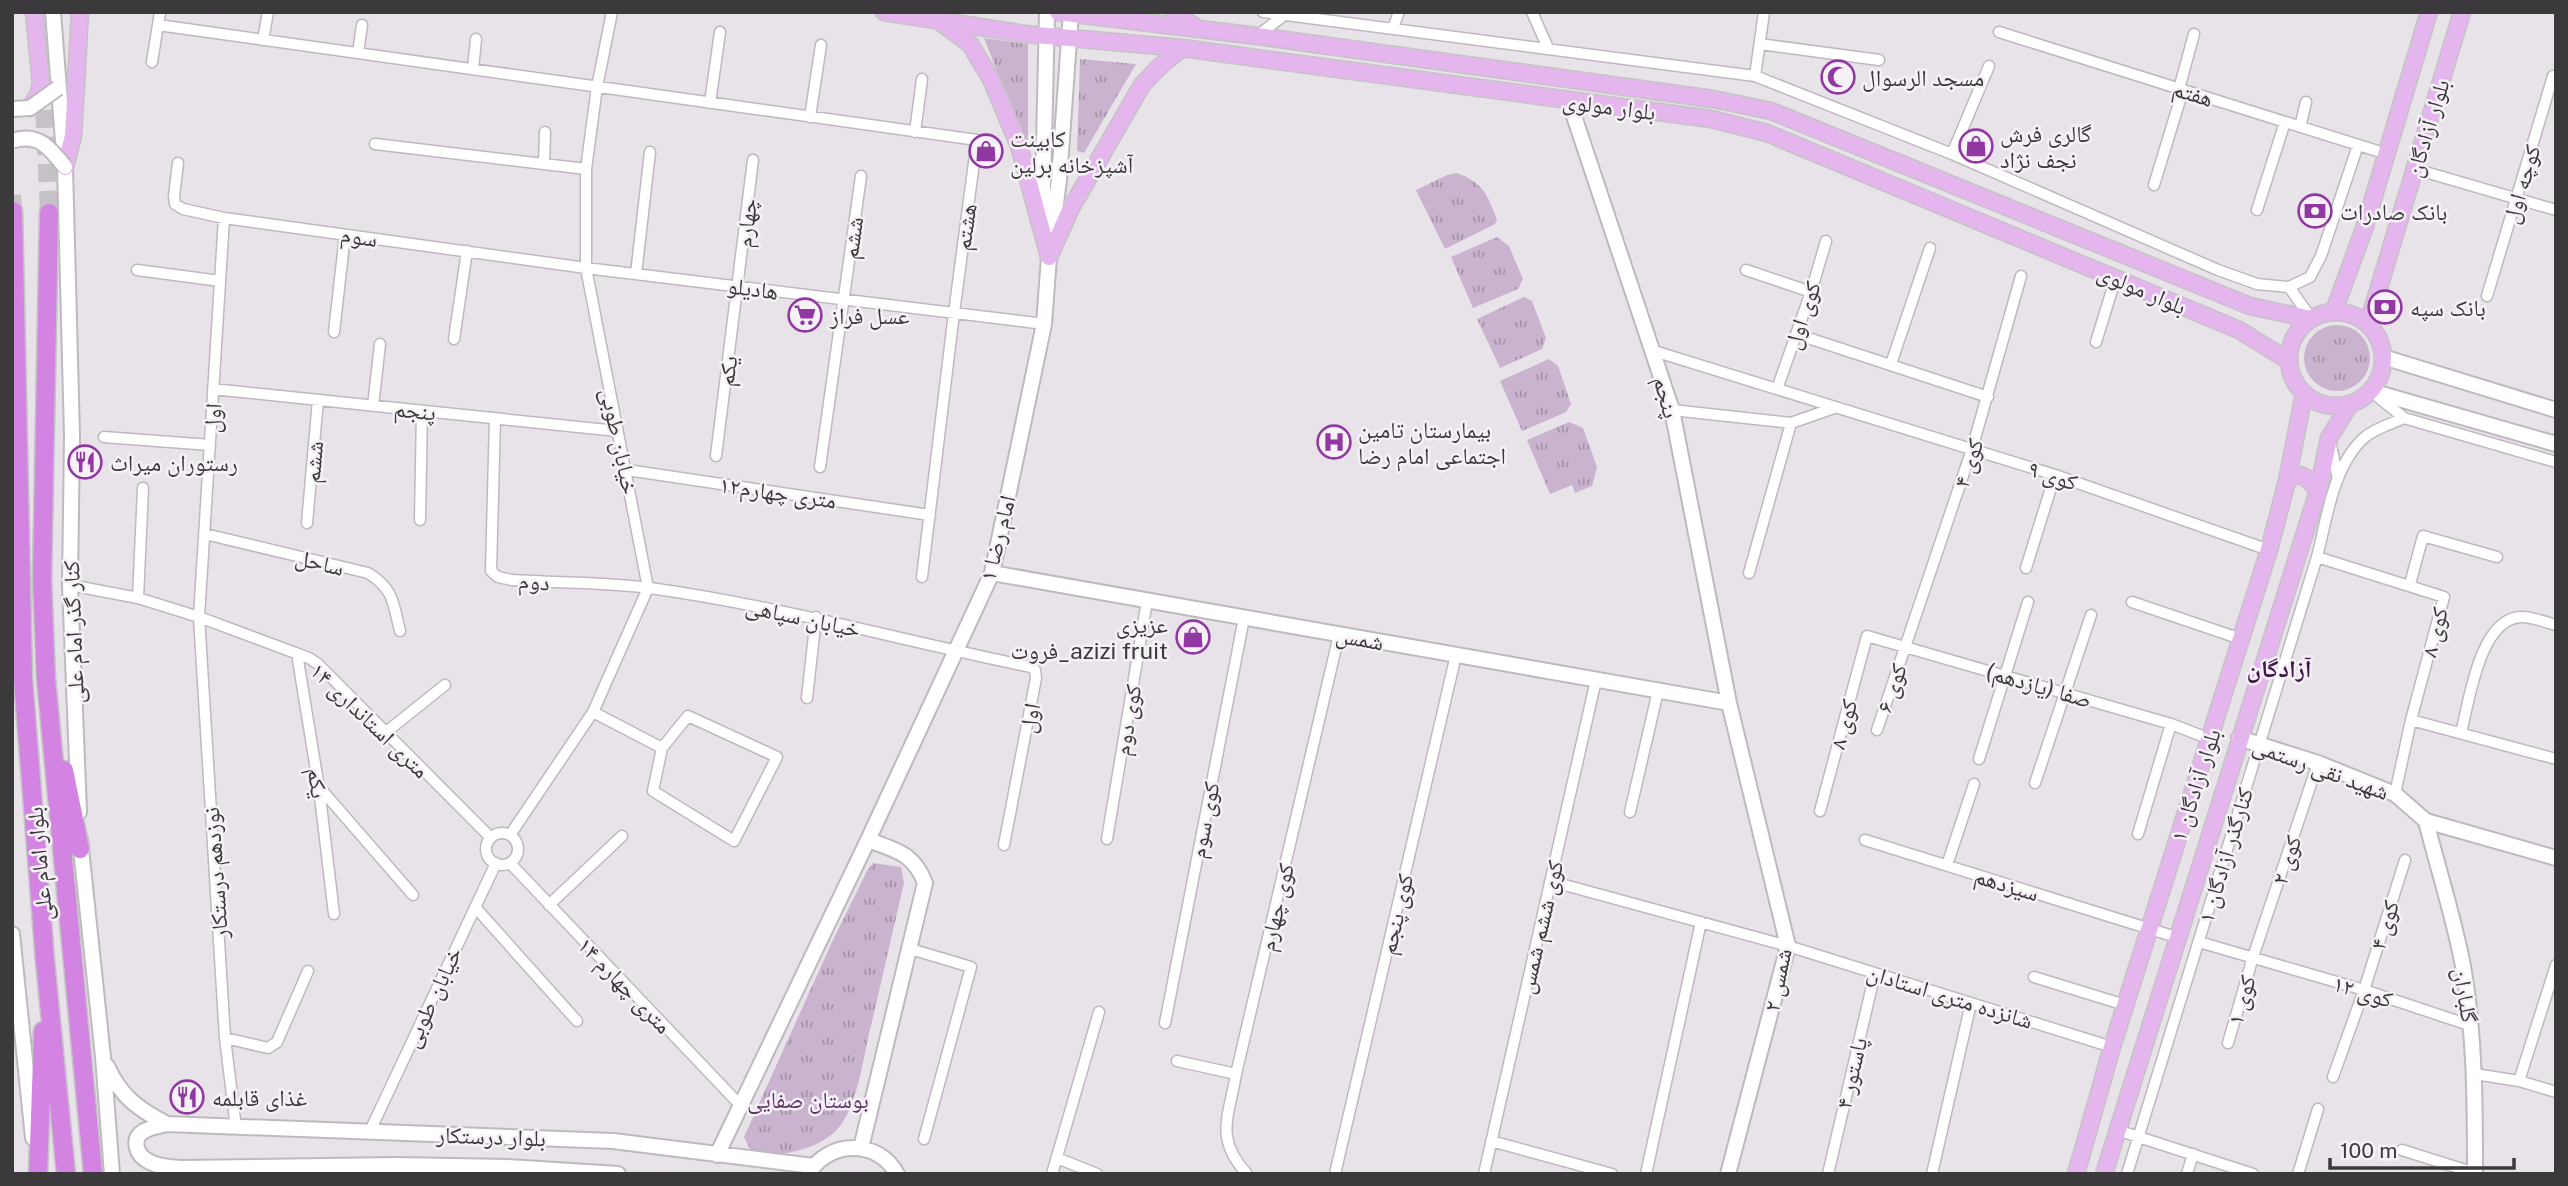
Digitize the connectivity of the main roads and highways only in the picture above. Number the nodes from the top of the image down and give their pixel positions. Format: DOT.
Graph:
graph roads {
  1 [pos="34,12"];
  2 [pos="53,12"];
  3 [pos="80,12"];
  4 [pos="884,12"];
  5 [pos="1047,12"];
  6 [pos="1173,12"];
  7 [pos="2429,12"];
  8 [pos="2462,12"];
  9 [pos="1067,13"];
  10 [pos="937,19"];
  11 [pos="1199,30"];
  12 [pos="1046,37"];
  13 [pos="1071,39"];
  14 [pos="1182,48"];
  15 [pos="58,88"];
  16 [pos="1713,99"];
  17 [pos="1569,101"];
  18 [pos="30,108"];
  19 [pos="12,109"];
  20 [pos="1711,119"];
  21 [pos="12,141"];
  22 [pos="65,167"];
  23 [pos="13,211"];
  24 [pos="48,213"];
  25 [pos="2364,229"];
  26 [pos="2393,238"];
  27 [pos="1049,257"];
  28 [pos="2227,297"];
  29 [pos="2334,312"];
  30 [pos="2311,319"];
  31 [pos="2217,322"];
  32 [pos="2368,324"];
  33 [pos="2383,357"];
  34 [pos="2289,361"];
  35 [pos="2371,391"];
  36 [pos="2304,394"];
  37 [pos="2350,404"];
  38 [pos="2556,410"];
  39 [pos="2556,444"];
  40 [pos="2287,481"];
  41 [pos="2318,491"];
  42 [pos="992,573"];
  43 [pos="46,679"];
  44 [pos="1729,703"];
  45 [pos="2239,738"];
  46 [pos="2426,821"];
  47 [pos="868,840"];
  48 [pos="80,849"];
  49 [pos="2556,858"];
  50 [pos="12,934"];
  51 [pos="45,961"];
  52 [pos="103,1057"];
  53 [pos="167,1124"];
  54 [pos="861,1148"];
  55 [pos="717,1155"];
  56 [pos="180,1168"];
  57 [pos="398,1169"];
  58 [pos="510,1170"];
  59 [pos="811,1170"];
  60 [pos="609,1173"];
  61 [pos="2475,1173"];
  62 [pos="37,1174"];
  63 [pos="66,1174"];
  64 [pos="93,1174"];
  65 [pos="112,1174"];
  66 [pos="166,1174"];
  67 [pos="897,1174"];
  68 [pos="1728,1174"];
  69 [pos="2076,1174"];
  70 [pos="2104,1174"];
  1 -- 18 [label="main road"];
  2 -- 15 [label="main road, کنار گذر امام علی"];
  3 -- 22 [label="main road"];
  4 -- 10 [label="main road, بلوار مولوی"];
  5 -- 12 [label="main road, امام رضا ۱"];
  6 -- 11 [label="main road"];
  7 -- 25 [label="main road, بلوار آزادگان"];
  8 -- 26 [label="main road, بلوار آزادگان"];
  9 -- 11 [label="main road, بلوار مولوی"];
  9 -- 13 [label="main road, امام رضا ۱"];
  10 -- 12 [label="main road, بلوار مولوی"];
  10 -- 27 [label="main road"];
  11 -- 16 [label="main road, بلوار مولوی"];
  12 -- 13 [label="main road, بلوار مولوی"];
  12 -- 27 [label="main road, امام رضا ۱"];
  13 -- 14 [label="main road, بلوار مولوی"];
  13 -- 27 [label="main road, امام رضا ۱"];
  14 -- 17 [label="main road, بلوار مولوی"];
  14 -- 27 [label="main road"];
  15 -- 18 [label="main road, bridge"];
  15 -- 22 [label="main road, کنار گذر امام علی"];
  16 -- 20 [label="main road"];
  16 -- 28 [label="main road, بلوار مولوی"];
  17 -- 20 [label="main road, بلوار مولوی"];
  17 -- 44 [label="main road, پنجم"];
  18 -- 19 [label="main road, bridge"];
  20 -- 31 [label="main road, بلوار مولوی"];
  21 -- 22 [label="main road, bridge"];
  22 -- 48 [label="main road, کنار گذر امام علی"];
  23 -- 51 [label="highway, بلوار امام علی"];
  24 -- 43 [label="highway, بلوار امام علی"];
  25 -- 26 [label="main road"];
  25 -- 29 [label="main road, بلوار آزادگان"];
  26 -- 32 [label="main road, بلوار آزادگان"];
  27 -- 42 [label="main road, امام رضا ۱"];
  28 -- 30 [label="main road, بلوار مولوی"];
  28 -- 31 [label="main road"];
  29 -- 30 [label="main road"];
  29 -- 32 [label="main road"];
  30 -- 34 [label="main road"];
  31 -- 34 [label="main road, بلوار مولوی"];
  32 -- 33 [label="main road"];
  33 -- 35 [label="main road"];
  33 -- 38 [label="main road"];
  34 -- 36 [label="main road"];
  35 -- 37 [label="main road"];
  35 -- 39 [label="main road"];
  36 -- 37 [label="main road"];
  36 -- 40 [label="main road, بلوار آزادگان ۱"];
  37 -- 41 [label="main road, بلوار آزادگان ۱"];
  40 -- 41 [label="main road"];
  40 -- 69 [label="main road, بلوار آزادگان ۱"];
  41 -- 45 [label="main road, بلوار آزادگان ۱"];
  42 -- 44 [label="main road, شمس"];
  42 -- 47 [label="main road, امام رضا ۱"];
  43 -- 48 [label="highway"];
  43 -- 64 [label="highway, بلوار امام علی"];
  44 -- 68 [label="main road, شمس ۲"];
  45 -- 46 [label="main road, شهید نقی رستمی"];
  45 -- 70 [label="main road, بلوار آزادگان ۱"];
  46 -- 49 [label="main road, شهید نقی رستمی"];
  46 -- 61 [label="main road, گلباران"];
  47 -- 54 [label="main road"];
  47 -- 55 [label="main road, امام رضا ۱"];
  48 -- 52 [label="main road, کنار گذر امام علی"];
  50 -- 62 [label="main road"];
  51 -- 62 [label="highway"];
  51 -- 63 [label="highway, بلوار امام علی"];
  52 -- 53 [label="main road"];
  52 -- 65 [label="main road, کنار گذر امام علی"];
  53 -- 55 [label="main road, بلوار درستکار"];
  53 -- 56 [label="main road"];
  54 -- 59 [label="main road"];
  54 -- 67 [label="main road"];
  55 -- 59 [label="main road, بلوار درستکار"];
  56 -- 57 [label="main road, بلوار درستکار"];
  56 -- 66 [label="main road"];
  57 -- 58 [label="main road, بلوار درستکار"];
  58 -- 60 [label="main road, بلوار درستکار"];
}
